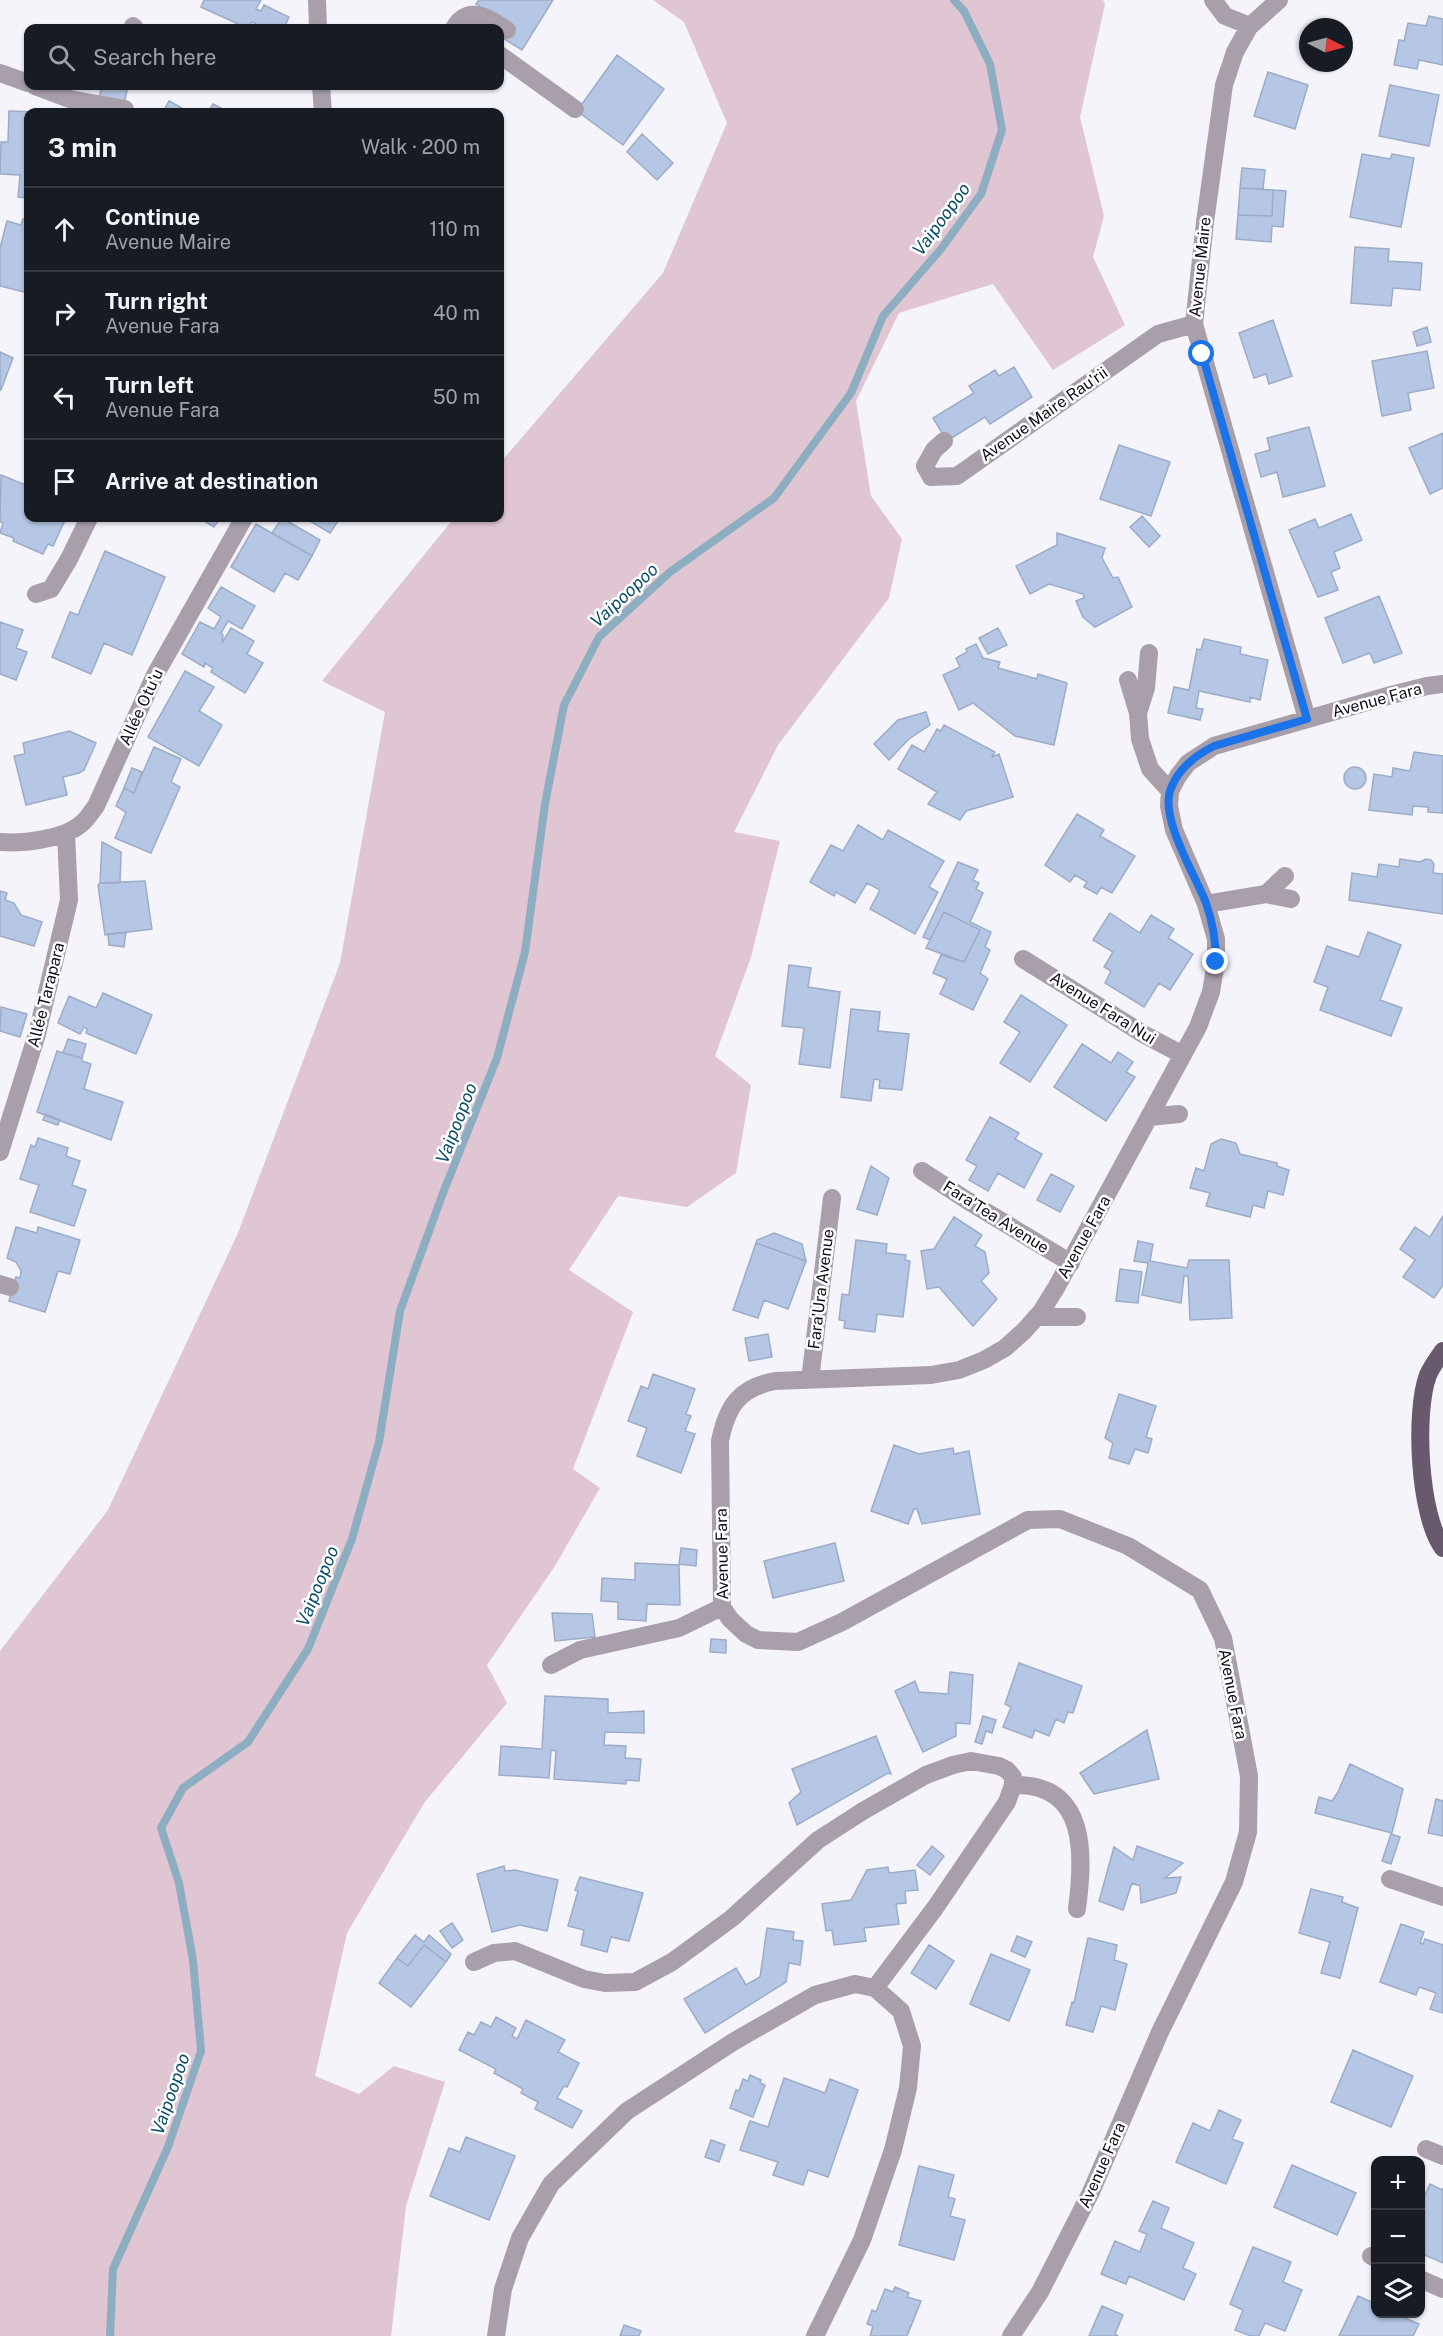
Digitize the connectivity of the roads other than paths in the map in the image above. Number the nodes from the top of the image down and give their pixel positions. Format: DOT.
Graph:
graph roads {
  1 [pos="317,0"];
  2 [pos="1213,0"];
  3 [pos="1279,0"];
  4 [pos="318,24"];
  5 [pos="457,24"];
  6 [pos="498,24"];
  7 [pos="1250,26"];
  8 [pos="504,28"];
  9 [pos="507,30"];
  10 [pos="504,58"];
  11 [pos="0,74"];
  12 [pos="24,82"];
  13 [pos="46,90"];
  14 [pos="321,90"];
  15 [pos="116,108"];
  16 [pos="323,108"];
  17 [pos="574,109"];
  18 [pos="1194,324"];
  19 [pos="944,441"];
  20 [pos="87,522"];
  21 [pos="242,522"];
  22 [pos="36,594"];
  23 [pos="1149,653"];
  24 [pos="1128,680"];
  25 [pos="1443,684"];
  26 [pos="1138,713"];
  27 [pos="1307,719"];
  28 [pos="1170,791"];
  29 [pos="66,834"];
  30 [pos="0,842"];
  31 [pos="1285,876"];
  32 [pos="1266,894"];
  33 [pos="1291,899"];
  34 [pos="1206,904"];
  35 [pos="1023,959"];
  36 [pos="1183,1055"];
  37 [pos="1179,1114"];
  38 [pos="1149,1118"];
  39 [pos="0,1152"];
  40 [pos="922,1171"];
  41 [pos="832,1198"];
  42 [pos="1071,1263"];
  43 [pos="1036,1317"];
  44 [pos="1077,1317"];
  45 [pos="1443,1351"];
  46 [pos="810,1380"];
  47 [pos="1443,1548"];
  48 [pos="722,1607"];
  49 [pos="550,1665"];
  50 [pos="1013,1785"];
  51 [pos="1390,1879"];
  52 [pos="1443,1897"];
  53 [pos="1077,1909"];
  54 [pos="474,1962"];
  55 [pos="875,1988"];
  56 [pos="1425,2281"];
  57 [pos="1443,2289"];
  58 [pos="496,2336"];
  59 [pos="815,2336"];
  60 [pos="1011,2336"];
  1 -- 4 [label="street"];
  2 -- 7 [label="street"];
  3 -- 7 [label="street, Avenue Maire"];
  5 -- 6 [label="street"];
  7 -- 18 [label="street, Avenue Maire"];
  8 -- 9 [label="street"];
  10 -- 17 [label="street"];
  11 -- 12 [label="street"];
  13 -- 15 [label="street"];
  14 -- 16 [label="street"];
  18 -- 19 [label="street, Avenue Maire Rau'rii"];
  18 -- 27 [label="street, Avenue Maire"];
  20 -- 22 [label="street"];
  21 -- 29 [label="street, Allée Otu'u"];
  23 -- 26 [label="street"];
  24 -- 26 [label="street"];
  25 -- 27 [label="street, Avenue Fara"];
  26 -- 28 [label="street"];
  27 -- 28 [label="street, Avenue Fara"];
  28 -- 34 [label="street, Avenue Fara"];
  29 -- 30 [label="street, Allée Otu'u"];
  29 -- 39 [label="street, Allée Tarapara"];
  31 -- 32 [label="street"];
  32 -- 33 [label="street"];
  32 -- 34 [label="street"];
  34 -- 36 [label="street, Avenue Fara"];
  35 -- 36 [label="street, Avenue Fara Nui"];
  36 -- 38 [label="street, Avenue Fara"];
  37 -- 38 [label="street"];
  38 -- 42 [label="street, Avenue Fara"];
  40 -- 42 [label="street, Fara'Tea Avenue"];
  41 -- 46 [label="street, Fara'Ura Avenue"];
  42 -- 43 [label="street, Avenue Fara"];
  43 -- 44 [label="street"];
  43 -- 46 [label="street, Avenue Fara"];
  45 -- 47 [label="main road"];
  46 -- 48 [label="street, Avenue Fara"];
  48 -- 49 [label="street"];
  48 -- 60 [label="street, Avenue Fara"];
  50 -- 53 [label="street"];
  50 -- 54 [label="street"];
  50 -- 55 [label="street"];
  51 -- 52 [label="street"];
  55 -- 58 [label="street"];
  55 -- 59 [label="street"];
  56 -- 57 [label="street"];
}
